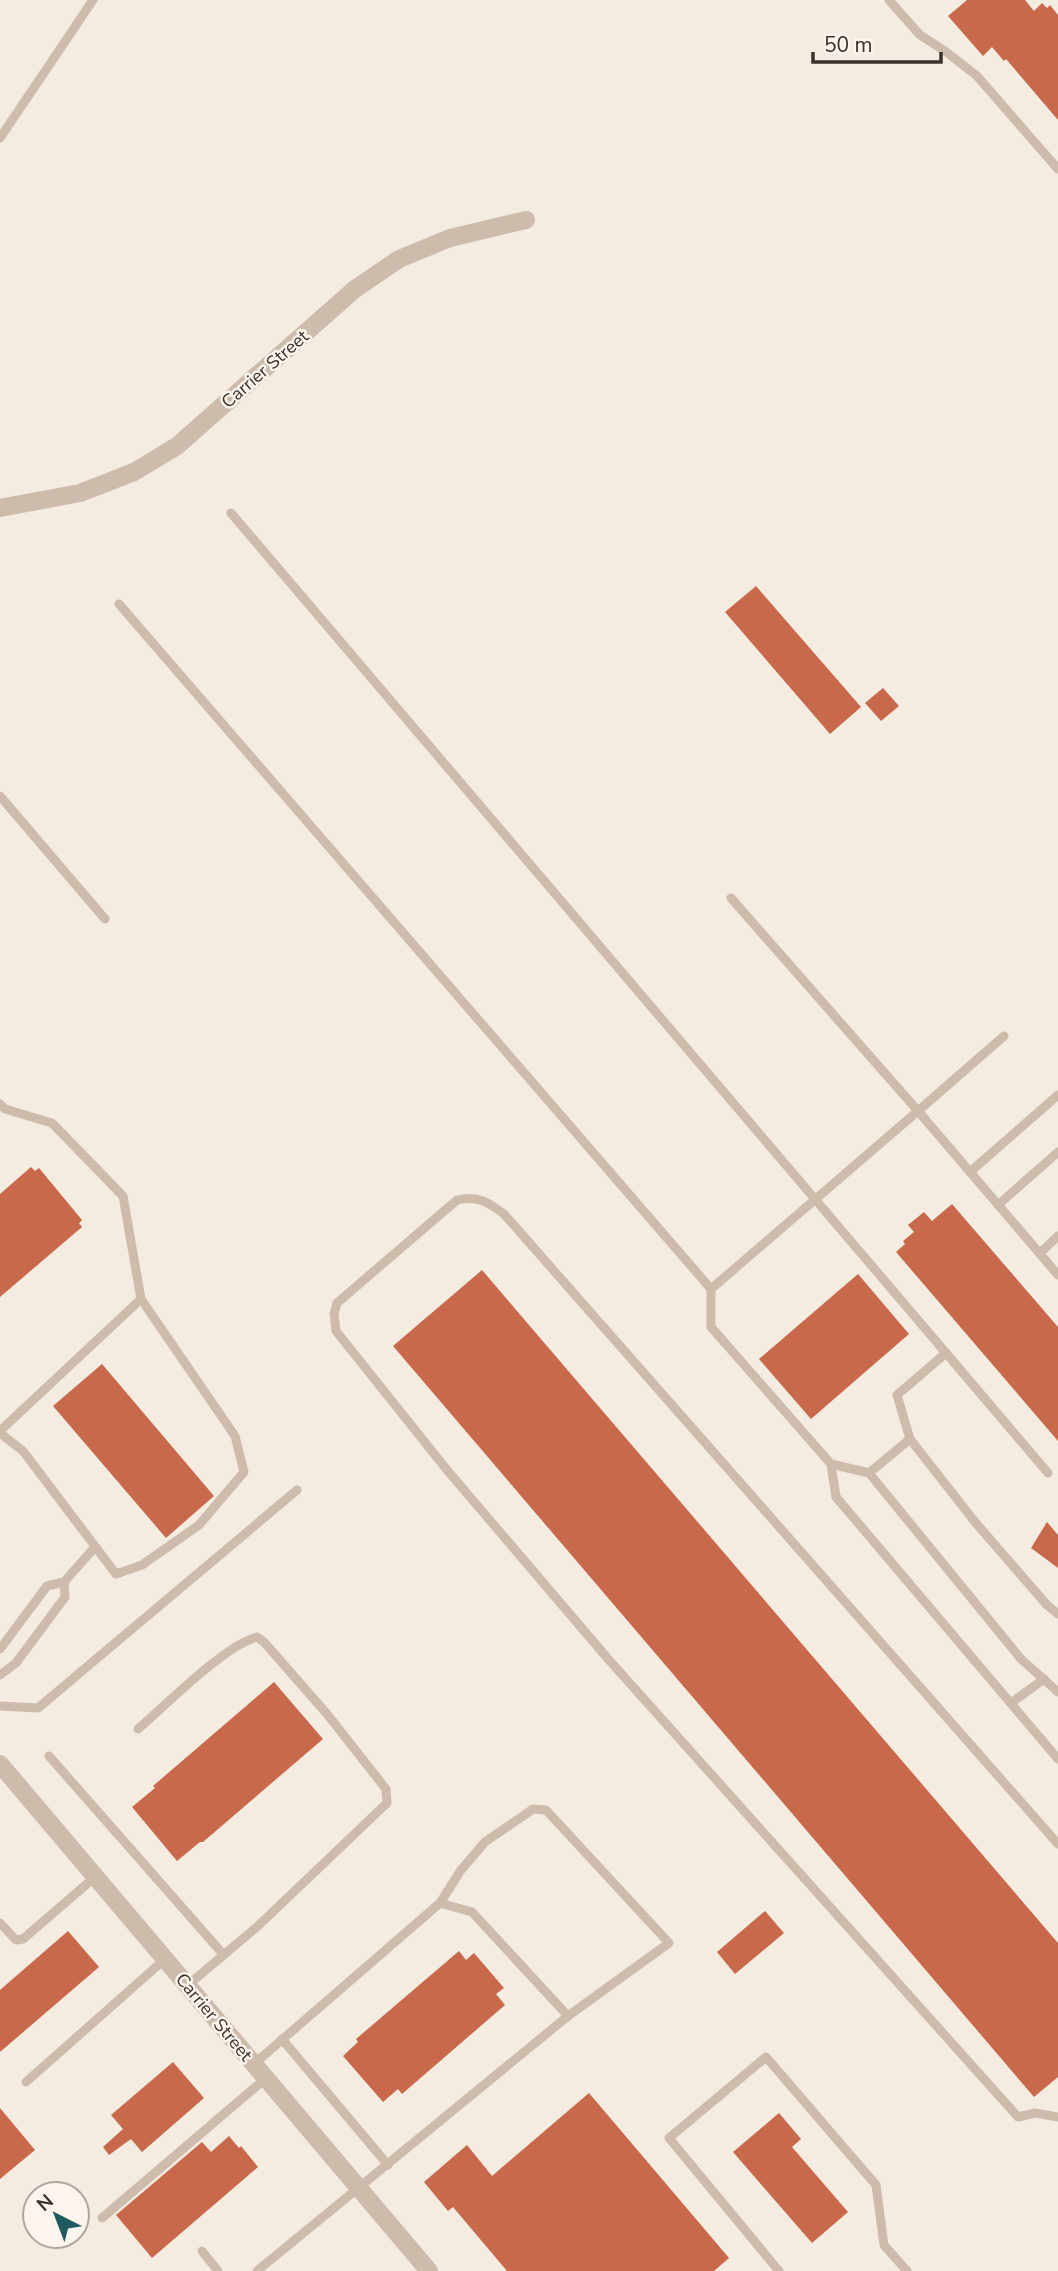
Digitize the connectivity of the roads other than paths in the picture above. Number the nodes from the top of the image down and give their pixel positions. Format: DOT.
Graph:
graph roads {
  1 [pos="93,0"];
  2 [pos="888,0"];
  3 [pos="0,138"];
  4 [pos="1058,169"];
  5 [pos="526,220"];
  6 [pos="0,508"];
  7 [pos="231,513"];
  8 [pos="119,604"];
  9 [pos="0,796"];
  10 [pos="731,898"];
  11 [pos="105,919"];
  12 [pos="1004,1036"];
  13 [pos="1058,1095"];
  14 [pos="2,1109"];
  15 [pos="918,1111"];
  16 [pos="1058,1152"];
  17 [pos="970,1172"];
  18 [pos="816,1199"];
  19 [pos="998,1205"];
  20 [pos="1058,1236"];
  21 [pos="1040,1253"];
  22 [pos="1058,1275"];
  23 [pos="711,1289"];
  24 [pos="141,1299"];
  25 [pos="946,1353"];
  26 [pos="0,1432"];
  27 [pos="910,1440"];
  28 [pos="831,1464"];
  29 [pos="869,1473"];
  30 [pos="1048,1473"];
  31 [pos="297,1490"];
  32 [pos="95,1547"];
  33 [pos="64,1581"];
  34 [pos="1058,1614"];
  35 [pos="0,1649"];
  36 [pos="0,1675"];
  37 [pos="1044,1679"];
  38 [pos="1058,1692"];
  39 [pos="1011,1703"];
  40 [pos="0,1706"];
  41 [pos="138,1729"];
  42 [pos="49,1756"];
  43 [pos="1058,1759"];
  44 [pos="0,1764"];
  45 [pos="1058,1844"];
  46 [pos="95,1877"];
  47 [pos="440,1903"];
  48 [pos="0,1923"];
  49 [pos="223,1954"];
  50 [pos="165,1959"];
  51 [pos="188,1986"];
  52 [pos="568,2016"];
  53 [pos="282,2039"];
  54 [pos="260,2071"];
  55 [pos="26,2082"];
  56 [pos="1058,2117"];
  57 [pos="388,2165"];
  58 [pos="359,2188"];
  59 [pos="102,2218"];
  60 [pos="202,2251"];
  61 [pos="218,2271"];
  62 [pos="257,2271"];
  63 [pos="429,2271"];
  64 [pos="779,2271"];
  65 [pos="907,2271"];
  1 -- 3 [label="lane"];
  2 -- 4 [label="lane"];
  5 -- 6 [label="street, Carrier Street"];
  7 -- 18 [label="lane"];
  8 -- 23 [label="lane"];
  9 -- 11 [label="lane"];
  10 -- 15 [label="lane"];
  12 -- 15 [label="lane"];
  13 -- 17 [label="lane"];
  14 -- 24 [label="lane"];
  15 -- 17 [label="lane"];
  15 -- 18 [label="lane"];
  16 -- 19 [label="lane"];
  17 -- 19 [label="lane"];
  18 -- 23 [label="lane"];
  18 -- 25 [label="lane"];
  19 -- 21 [label="lane"];
  20 -- 21 [label="lane"];
  21 -- 22 [label="lane"];
  23 -- 28 [label="lane"];
  24 -- 26 [label="lane"];
  24 -- 32 [label="lane"];
  25 -- 27 [label="lane"];
  25 -- 30 [label="lane"];
  26 -- 32 [label="lane"];
  27 -- 29 [label="lane"];
  27 -- 34 [label="lane"];
  28 -- 29 [label="lane"];
  28 -- 39 [label="lane"];
  29 -- 37 [label="lane"];
  31 -- 40 [label="lane"];
  32 -- 33 [label="lane"];
  33 -- 35 [label="lane"];
  33 -- 36 [label="lane"];
  37 -- 38 [label="lane"];
  37 -- 39 [label="lane"];
  39 -- 43 [label="lane"];
  41 -- 49 [label="lane"];
  42 -- 49 [label="lane"];
  44 -- 46 [label="street, Carrier Street"];
  45 -- 56 [label="lane"];
  46 -- 48 [label="lane"];
  46 -- 50 [label="street, Carrier Street"];
  47 -- 52 [label="lane"];
  47 -- 52 [label="lane"];
  47 -- 53 [label="lane"];
  49 -- 51 [label="lane"];
  50 -- 51 [label="street, Carrier Street"];
  50 -- 55 [label="lane"];
  51 -- 54 [label="street, Carrier Street"];
  52 -- 57 [label="lane"];
  53 -- 54 [label="lane"];
  53 -- 57 [label="lane"];
  54 -- 58 [label="street, Carrier Street"];
  54 -- 59 [label="lane"];
  57 -- 58 [label="lane"];
  58 -- 62 [label="lane"];
  58 -- 63 [label="street, Carrier Street"];
  60 -- 61 [label="lane"];
  64 -- 65 [label="lane"];
}
